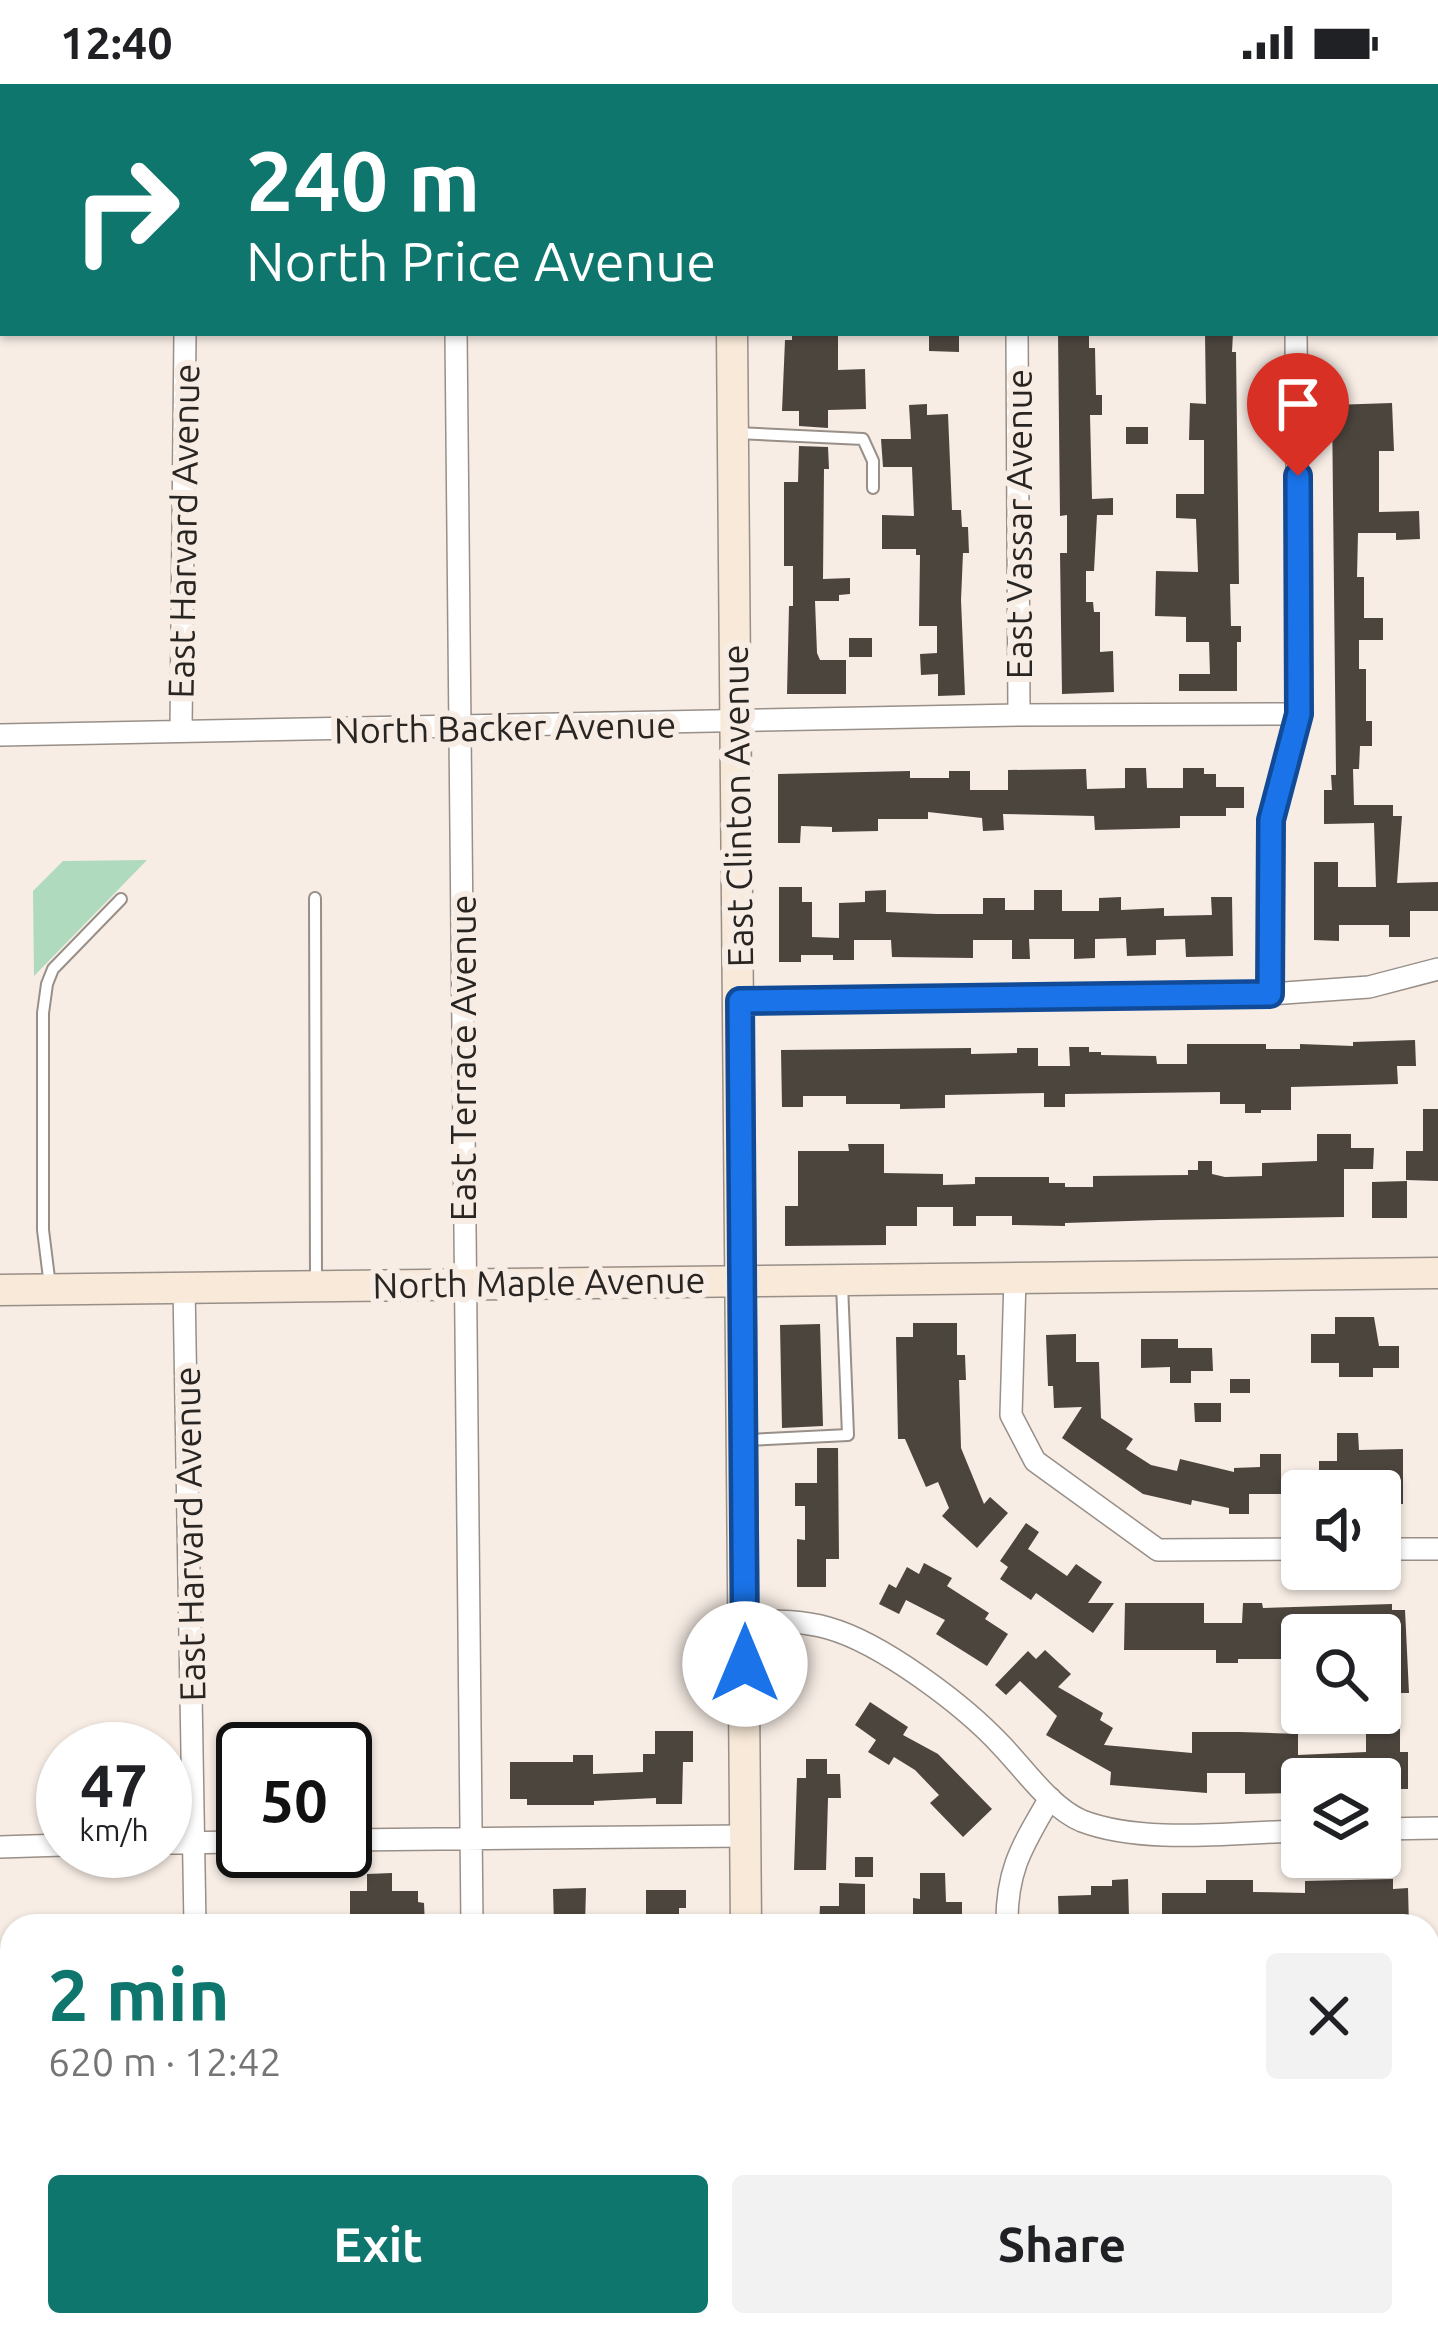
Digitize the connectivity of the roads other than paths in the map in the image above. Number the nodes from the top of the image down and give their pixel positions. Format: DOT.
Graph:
graph roads {
  1 [pos="185,336"];
  2 [pos="456,336"];
  3 [pos="732,336"];
  4 [pos="1017,336"];
  5 [pos="1297,336"];
  6 [pos="734,433"];
  7 [pos="873,488"];
  8 [pos="1299,714"];
  9 [pos="1019,715"];
  10 [pos="736,723"];
  11 [pos="459,728"];
  12 [pos="181,730"];
  13 [pos="0,735"];
  14 [pos="121,898"];
  15 [pos="315,898"];
  16 [pos="1438,969"];
  17 [pos="1270,994"];
  18 [pos="740,1001"];
  19 [pos="1438,1273"];
  20 [pos="842,1278"];
  21 [pos="1015,1278"];
  22 [pos="742,1279"];
  23 [pos="464,1283"];
  24 [pos="316,1285"];
  25 [pos="184,1286"];
  26 [pos="50,1289"];
  27 [pos="0,1290"];
  28 [pos="744,1440"];
  29 [pos="1401,1549"];
  30 [pos="1438,1549"];
  31 [pos="1281,1550"];
  32 [pos="745,1622"];
  33 [pos="1051,1798"];
  34 [pos="1438,1828"];
  35 [pos="1401,1829"];
  36 [pos="1281,1831"];
  37 [pos="744,1836"];
  38 [pos="472,1838"];
  39 [pos="372,1840"];
  40 [pos="192,1842"];
  41 [pos="196,1842"];
  42 [pos="216,1842"];
  43 [pos="36,1846"];
  44 [pos="0,1847"];
  45 [pos="196,1914"];
  46 [pos="472,1914"];
  47 [pos="746,1914"];
  48 [pos="1007,1914"];
  1 -- 12 [label="street, East Harvard Avenue"];
  2 -- 11 [label="street, East Terrace Avenue"];
  3 -- 6 [label="main road, East Clinton Avenue"];
  4 -- 9 [label="street, East Vassar Avenue"];
  5 -- 8 [label="street"];
  6 -- 7 [label="lane"];
  6 -- 10 [label="main road, East Clinton Avenue"];
  8 -- 9 [label="street, North Backer Avenue"];
  8 -- 17 [label="street"];
  9 -- 10 [label="street, North Backer Avenue"];
  10 -- 11 [label="street, North Backer Avenue"];
  10 -- 18 [label="main road, East Clinton Avenue"];
  11 -- 12 [label="street, North Backer Avenue"];
  11 -- 23 [label="street, East Terrace Avenue"];
  12 -- 13 [label="street, North Backer Avenue"];
  14 -- 26 [label="lane"];
  15 -- 24 [label="lane"];
  16 -- 17 [label="street"];
  17 -- 18 [label="street"];
  18 -- 22 [label="main road, East Clinton Avenue"];
  19 -- 21 [label="main road, North Maple Avenue"];
  20 -- 21 [label="main road, North Maple Avenue"];
  20 -- 22 [label="main road, North Maple Avenue"];
  20 -- 28 [label="lane"];
  21 -- 31 [label="street"];
  22 -- 23 [label="main road, North Maple Avenue"];
  22 -- 28 [label="main road, East Clinton Avenue"];
  23 -- 24 [label="main road, North Maple Avenue"];
  23 -- 38 [label="street, East Terrace Avenue"];
  24 -- 25 [label="main road, North Maple Avenue"];
  25 -- 26 [label="main road, North Maple Avenue"];
  25 -- 41 [label="street, East Harvard Avenue"];
  26 -- 27 [label="main road, North Maple Avenue"];
  28 -- 32 [label="main road, East Clinton Avenue"];
  29 -- 30 [label="street"];
  32 -- 33 [label="street"];
  32 -- 37 [label="main road, East Clinton Avenue"];
  33 -- 36 [label="street"];
  33 -- 48 [label="street"];
  34 -- 35 [label="street"];
  37 -- 38 [label="street"];
  37 -- 47 [label="main road, East Clinton Avenue"];
  38 -- 39 [label="street"];
  38 -- 46 [label="street, East Terrace Avenue"];
  40 -- 41 [label="street"];
  41 -- 42 [label="street"];
  41 -- 45 [label="street, East Harvard Avenue"];
  43 -- 44 [label="street"];
}
